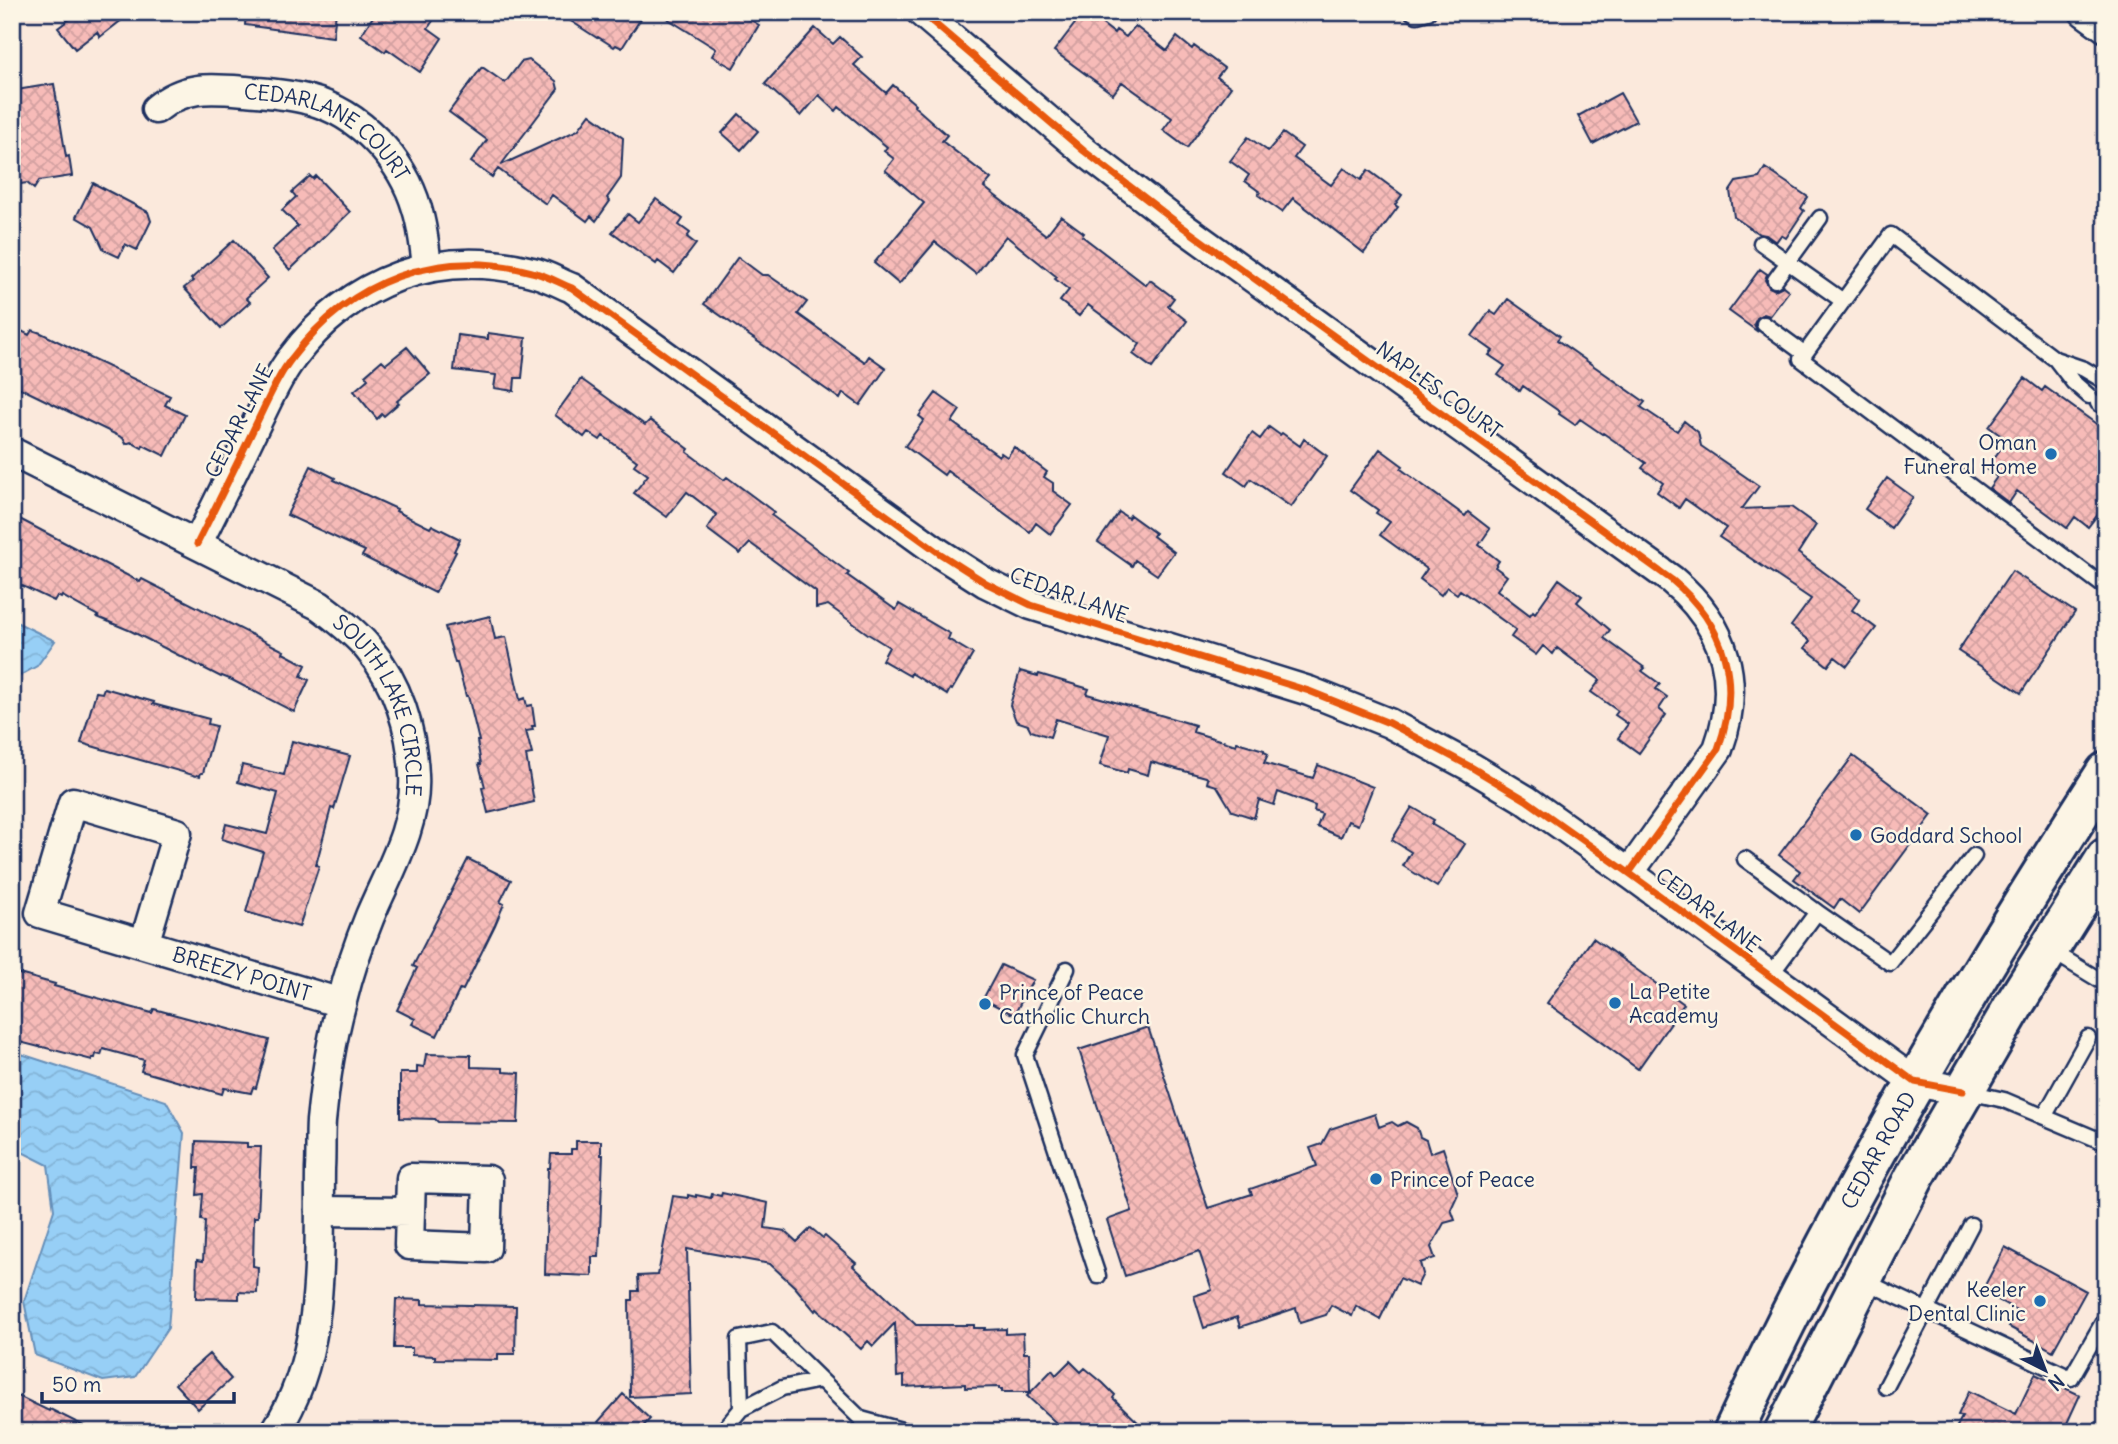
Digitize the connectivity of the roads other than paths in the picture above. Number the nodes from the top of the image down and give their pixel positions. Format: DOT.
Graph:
graph roads {
  1 [pos="920,12"];
  2 [pos="1412,12"];
  3 [pos="1428,12"];
  4 [pos="2084,12"];
  5 [pos="2106,28"];
  6 [pos="156,109"];
  7 [pos="1821,218"];
  8 [pos="1761,243"];
  9 [pos="1788,262"];
  10 [pos="426,267"];
  11 [pos="1775,280"];
  12 [pos="1843,301"];
  13 [pos="1764,324"];
  14 [pos="1805,354"];
  15 [pos="2055,359"];
  16 [pos="2106,382"];
  17 [pos="2097,402"];
  18 [pos="12,452"];
  19 [pos="197,544"];
  20 [pos="2106,588"];
  21 [pos="2106,772"];
  22 [pos="1974,856"];
  23 [pos="2106,858"];
  24 [pos="1745,859"];
  25 [pos="1629,873"];
  26 [pos="1817,912"];
  27 [pos="144,944"];
  28 [pos="2049,950"];
  29 [pos="1067,969"];
  30 [pos="1769,977"];
  31 [pos="2106,984"];
  32 [pos="341,1003"];
  33 [pos="2088,1038"];
  34 [pos="1915,1082"];
  35 [pos="1963,1091"];
  36 [pos="2044,1116"];
  37 [pos="2106,1143"];
  38 [pos="320,1211"];
  39 [pos="410,1212"];
  40 [pos="1971,1225"];
  41 [pos="1098,1276"];
  42 [pos="1861,1279"];
  43 [pos="1926,1310"];
  44 [pos="2106,1317"];
  45 [pos="821,1380"];
  46 [pos="1886,1387"];
  47 [pos="741,1409"];
  48 [pos="275,1432"];
  49 [pos="722,1432"];
  50 [pos="918,1432"];
  51 [pos="1733,1432"];
  52 [pos="1784,1432"];
  1 -- 25 [label="street, NAPLES COURT"];
  2 -- 3 [label="lane"];
  4 -- 5 [label="street"];
  6 -- 10 [label="street, CEDARLANE COURT"];
  7 -- 9 [label="lane"];
  8 -- 9 [label="lane"];
  9 -- 11 [label="lane"];
  9 -- 12 [label="lane"];
  10 -- 19 [label="street, CEDAR LANE"];
  10 -- 25 [label="street, CEDAR LANE"];
  12 -- 14 [label="lane"];
  12 -- 15 [label="lane"];
  13 -- 14 [label="lane"];
  14 -- 20 [label="lane"];
  15 -- 16 [label="lane"];
  15 -- 17 [label="lane"];
  18 -- 19 [label="street, SOUTH LAKE CIRCLE"];
  19 -- 32 [label="street, SOUTH LAKE CIRCLE"];
  21 -- 34 [label="main road, CEDAR ROAD"];
  22 -- 26 [label="lane"];
  23 -- 28 [label="main road"];
  24 -- 26 [label="lane"];
  25 -- 30 [label="street, CEDAR LANE"];
  26 -- 30 [label="lane"];
  27 -- 27 [label="street, BREEZY POINT"];
  27 -- 32 [label="street, BREEZY POINT"];
  28 -- 31 [label="lane"];
  28 -- 35 [label="main road"];
  29 -- 41 [label="lane"];
  30 -- 34 [label="street, CEDAR LANE"];
  32 -- 38 [label="street, SOUTH LAKE CIRCLE"];
  33 -- 36 [label="lane"];
  34 -- 35 [label="street, CEDAR LANE"];
  34 -- 51 [label="main road, CEDAR ROAD"];
  35 -- 36 [label="lane"];
  35 -- 42 [label="main road"];
  36 -- 37 [label="lane"];
  38 -- 39 [label="street"];
  38 -- 48 [label="street, SOUTH LAKE CIRCLE"];
  40 -- 43 [label="lane"];
  42 -- 43 [label="lane"];
  42 -- 52 [label="main road"];
  43 -- 44 [label="lane"];
  43 -- 46 [label="lane"];
  45 -- 47 [label="lane"];
  45 -- 47 [label="lane"];
  45 -- 50 [label="lane"];
  47 -- 49 [label="lane"];
}
